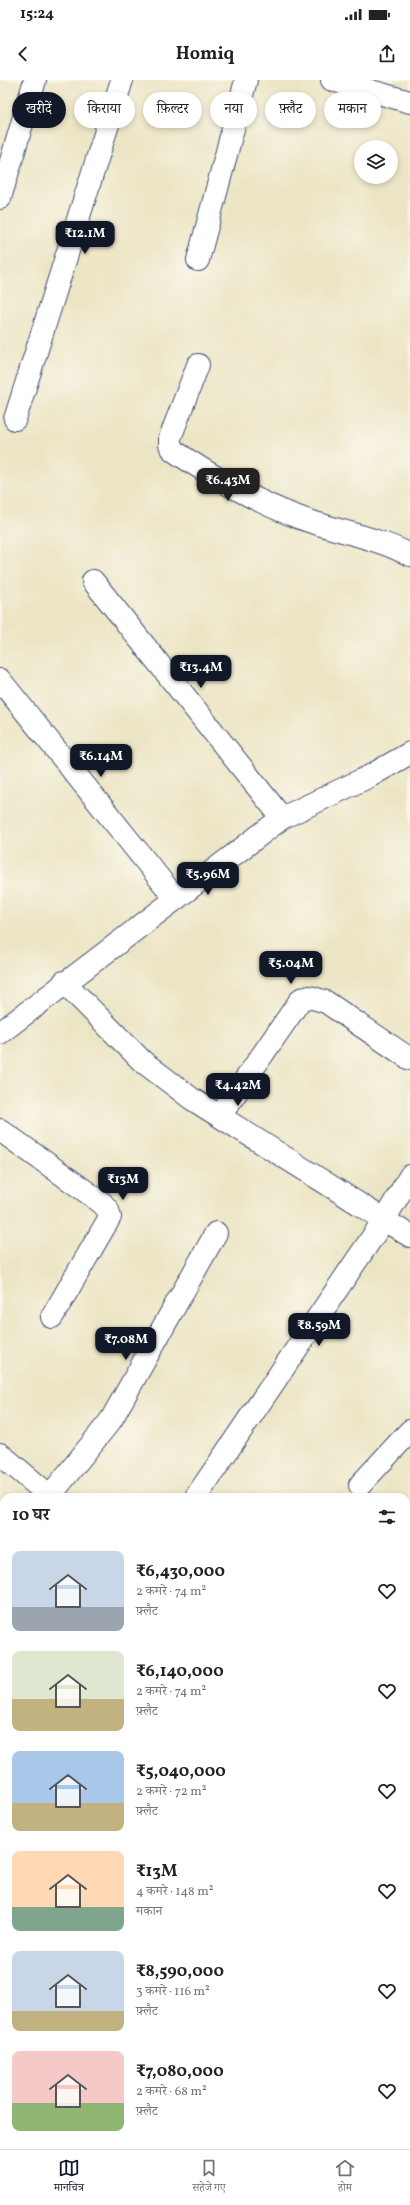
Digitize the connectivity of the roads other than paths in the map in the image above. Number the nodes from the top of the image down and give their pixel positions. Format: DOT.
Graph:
graph roads {
  1 [pos="35,80"];
  2 [pos="122,80"];
  3 [pos="246,80"];
  4 [pos="332,80"];
  5 [pos="410,102"];
  6 [pos="0,198"];
  7 [pos="198,260"];
  8 [pos="198,365"];
  9 [pos="15,419"];
  10 [pos="410,555"];
  11 [pos="93,581"];
  12 [pos="0,680"];
  13 [pos="410,753"];
  14 [pos="282,818"];
  15 [pos="176,899"];
  16 [pos="64,982"];
  17 [pos="0,1033"];
  18 [pos="410,1059"];
  19 [pos="220,1116"];
  20 [pos="0,1130"];
  21 [pos="410,1176"];
  22 [pos="384,1220"];
  23 [pos="216,1233"];
  24 [pos="410,1236"];
  25 [pos="52,1317"];
  26 [pos="410,1431"];
  27 [pos="0,1454"];
  28 [pos="360,1485"];
  29 [pos="45,1493"];
  30 [pos="53,1493"];
  31 [pos="199,1493"];
  1 -- 6 [label="street"];
  2 -- 9 [label="street"];
  3 -- 7 [label="street"];
  4 -- 5 [label="street"];
  8 -- 10 [label="street"];
  11 -- 14 [label="street"];
  12 -- 15 [label="street"];
  13 -- 14 [label="street"];
  14 -- 15 [label="street"];
  15 -- 16 [label="street"];
  16 -- 17 [label="street"];
  16 -- 19 [label="street"];
  18 -- 19 [label="street"];
  19 -- 22 [label="street"];
  20 -- 25 [label="street"];
  21 -- 22 [label="street"];
  22 -- 24 [label="street"];
  22 -- 31 [label="street"];
  23 -- 30 [label="street"];
  26 -- 28 [label="street"];
  27 -- 29 [label="street"];
}
